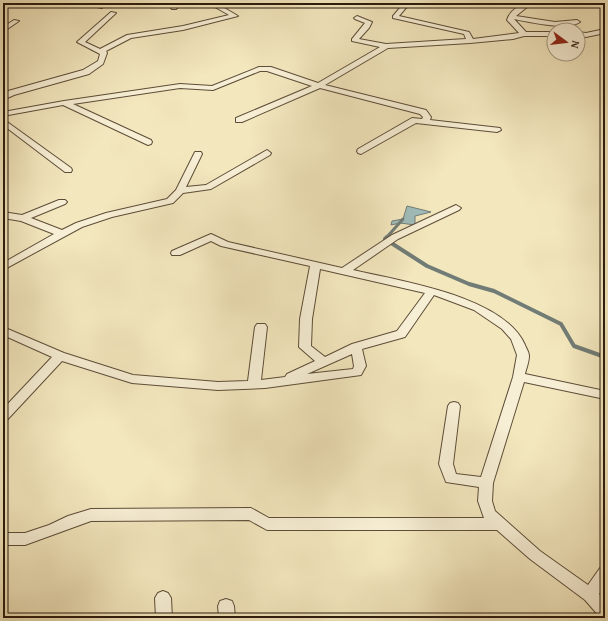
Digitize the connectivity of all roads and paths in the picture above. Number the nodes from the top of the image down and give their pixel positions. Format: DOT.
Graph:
graph roads {
  1 [pos="211,3"];
  2 [pos="407,3"];
  3 [pos="529,3"];
  4 [pos="113,13"];
  5 [pos="511,17"];
  6 [pos="356,18"];
  7 [pos="3,19"];
  8 [pos="546,23"];
  9 [pos="3,30"];
  10 [pos="605,31"];
  11 [pos="424,34"];
  12 [pos="524,34"];
  13 [pos="546,34"];
  14 [pos="586,35"];
  15 [pos="470,41"];
  16 [pos="386,46"];
  17 [pos="101,51"];
  18 [pos="318,86"];
  19 [pos="3,98"];
  20 [pos="64,103"];
  21 [pos="3,115"];
  22 [pos="239,120"];
  23 [pos="425,122"];
  24 [pos="497,130"];
  25 [pos="148,142"];
  26 [pos="361,151"];
  27 [pos="267,153"];
  28 [pos="198,154"];
  29 [pos="68,170"];
  30 [pos="180,191"];
  31 [pos="62,202"];
  32 [pos="456,208"];
  33 [pos="3,215"];
  34 [pos="23,218"];
  35 [pos="62,234"];
  36 [pos="176,253"];
  37 [pos="315,264"];
  38 [pos="3,267"];
  39 [pos="344,271"];
  40 [pos="432,291"];
  41 [pos="261,327"];
  42 [pos="4,333"];
  43 [pos="356,347"];
  44 [pos="60,356"];
  45 [pos="324,362"];
  46 [pos="519,377"];
  47 [pos="279,382"];
  48 [pos="254,385"];
  49 [pos="605,395"];
  50 [pos="454,406"];
  51 [pos="3,417"];
  52 [pos="486,483"];
  53 [pos="500,524"];
  54 [pos="3,539"];
  55 [pos="605,573"];
  56 [pos="590,594"];
  57 [pos="163,598"];
  58 [pos="605,611"];
  59 [pos="164,618"];
  1 -- 17 [label="street"];
  2 -- 11 [label="street"];
  3 -- 5 [label="street"];
  4 -- 17 [label="street"];
  5 -- 8 [label="street"];
  5 -- 12 [label="street"];
  6 -- 16 [label="street"];
  7 -- 9 [label="street"];
  10 -- 14 [label="street"];
  11 -- 15 [label="street"];
  11 -- 15 [label="street"];
  11 -- 16 [label="street"];
  12 -- 13 [label="street"];
  12 -- 15 [label="street"];
  16 -- 18 [label="street"];
  17 -- 19 [label="street"];
  18 -- 20 [label="street"];
  18 -- 22 [label="street"];
  18 -- 23 [label="street"];
  20 -- 21 [label="street"];
  20 -- 25 [label="street"];
  21 -- 29 [label="street"];
  23 -- 24 [label="street"];
  23 -- 26 [label="street"];
  27 -- 30 [label="street"];
  28 -- 30 [label="street"];
  30 -- 35 [label="street"];
  31 -- 34 [label="street"];
  32 -- 39 [label="street"];
  33 -- 34 [label="street"];
  34 -- 35 [label="street"];
  35 -- 38 [label="street"];
  36 -- 37 [label="street"];
  37 -- 39 [label="street"];
  37 -- 45 [label="street"];
  39 -- 40 [label="street"];
  40 -- 43 [label="street"];
  40 -- 46 [label="street"];
  41 -- 48 [label="street"];
  42 -- 44 [label="street"];
  43 -- 45 [label="street"];
  43 -- 47 [label="street"];
  44 -- 48 [label="street"];
  44 -- 51 [label="street"];
  45 -- 47 [label="street"];
  46 -- 49 [label="street"];
  46 -- 52 [label="street"];
  47 -- 48 [label="street"];
  50 -- 52 [label="street"];
  52 -- 53 [label="street"];
  53 -- 54 [label="street"];
  53 -- 56 [label="street"];
  55 -- 56 [label="street"];
  56 -- 58 [label="street"];
  57 -- 59 [label="street"];
}
